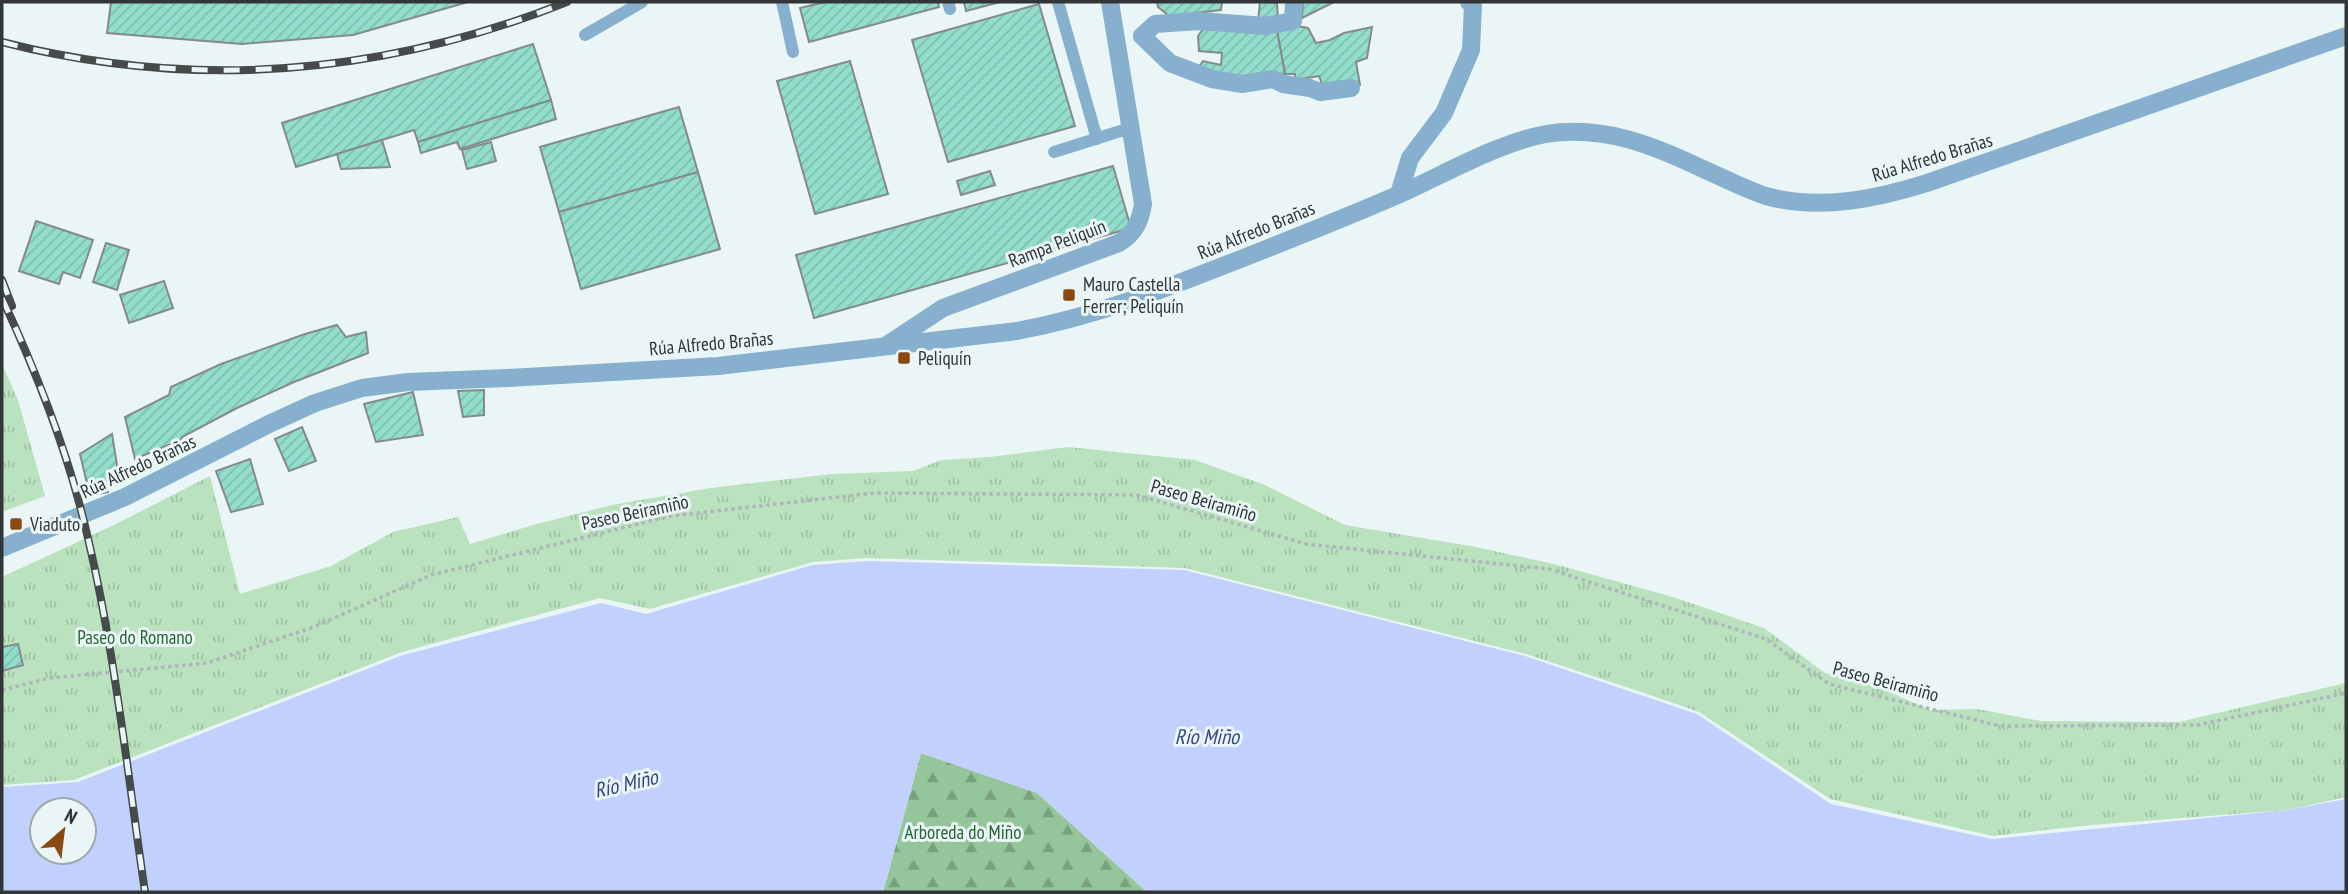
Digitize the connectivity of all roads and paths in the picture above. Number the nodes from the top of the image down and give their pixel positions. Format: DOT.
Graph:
graph roads {
  1 [pos="642,2"];
  2 [pos="782,2"];
  3 [pos="1058,2"];
  4 [pos="1110,2"];
  5 [pos="1294,2"];
  6 [pos="1472,4"];
  7 [pos="1114,31"];
  8 [pos="585,35"];
  9 [pos="1142,36"];
  10 [pos="2346,36"];
  11 [pos="793,52"];
  12 [pos="1351,89"];
  13 [pos="1130,128"];
  14 [pos="1097,139"];
  15 [pos="1054,152"];
  16 [pos="1399,194"];
  17 [pos="887,345"];
  18 [pos="2,548"];
  19 [pos="2,691"];
  20 [pos="2346,693"];
  1 -- 8 [label="lane"];
  2 -- 11 [label="lane"];
  3 -- 14 [label="lane"];
  4 -- 7 [label="street, Rampa Peliquín"];
  5 -- 9 [label="street"];
  6 -- 16 [label="street"];
  7 -- 9 [label="street"];
  7 -- 13 [label="street, Rampa Peliquín"];
  9 -- 12 [label="street"];
  10 -- 16 [label="street, Rúa Alfredo Brañas"];
  13 -- 14 [label="lane"];
  13 -- 17 [label="street, Rampa Peliquín"];
  14 -- 15 [label="lane"];
  16 -- 17 [label="street, Rúa Alfredo Brañas"];
  17 -- 18 [label="street, Rúa Alfredo Brañas"];
  19 -- 20 [label="path, Paseo Beiramiño"];
}
